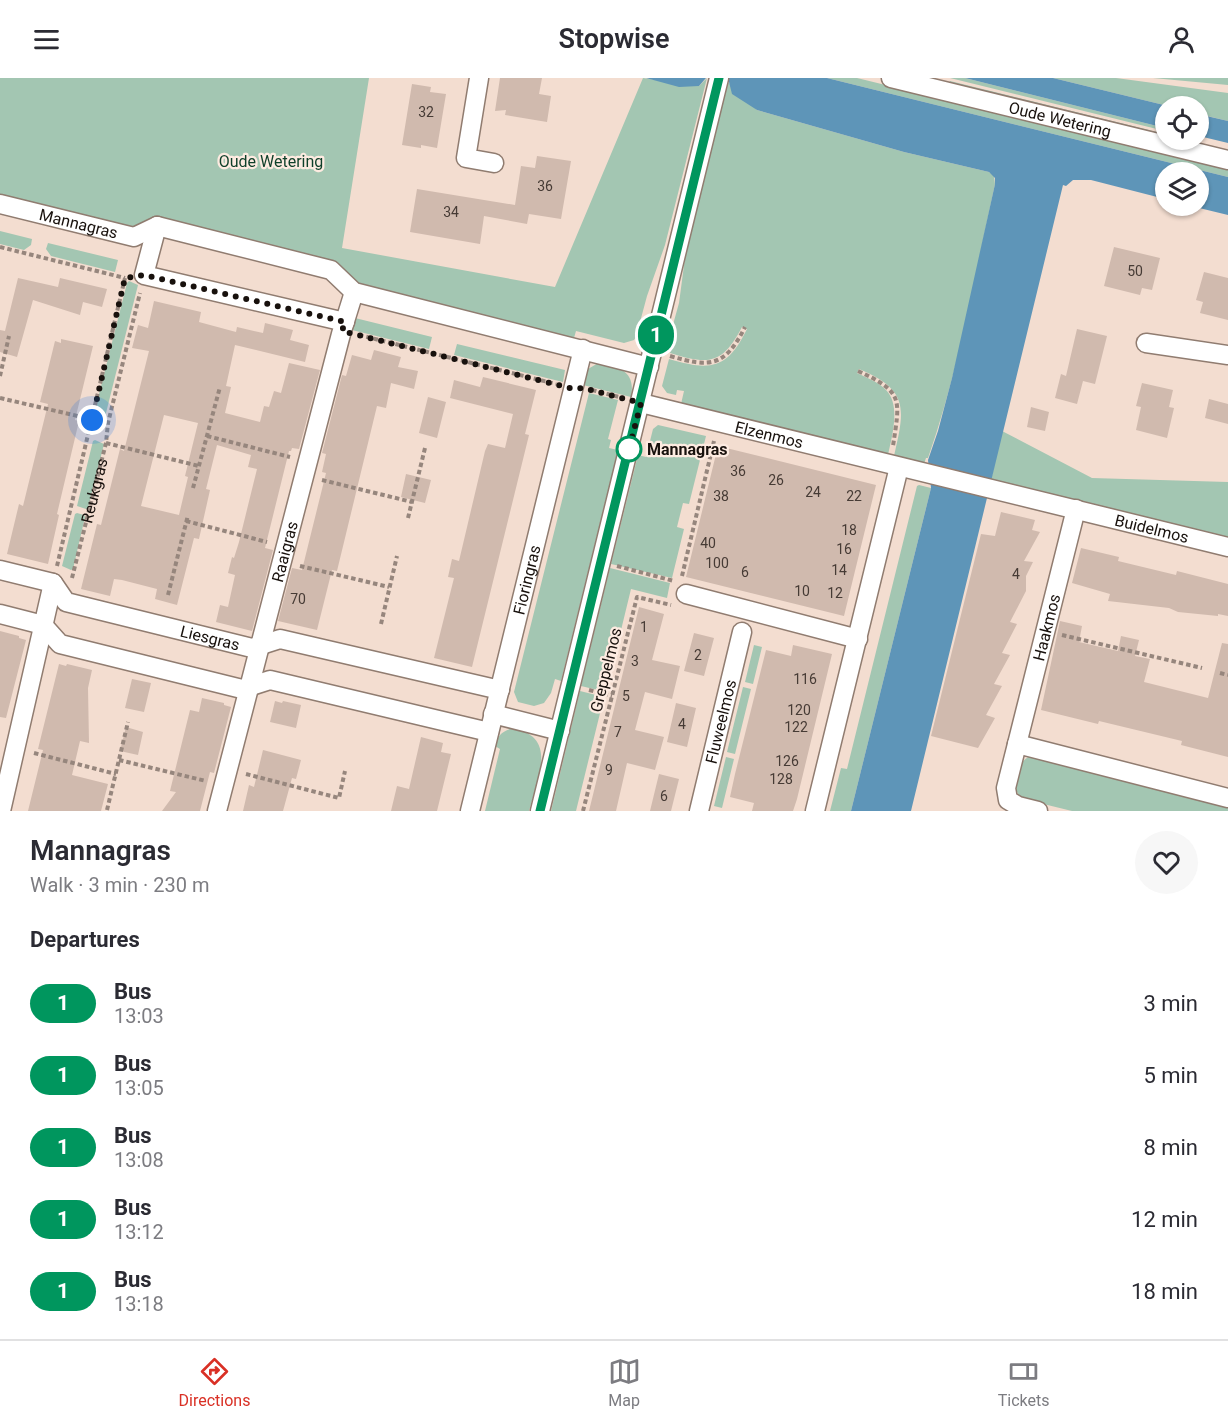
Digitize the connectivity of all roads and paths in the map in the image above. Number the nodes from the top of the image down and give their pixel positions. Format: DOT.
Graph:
graph roads {
  1 [pos="479,78"];
  2 [pos="891,78"];
  3 [pos="718,79"];
  4 [pos="1228,160"];
  5 [pos="495,162"];
  6 [pos="0,204"];
  7 [pos="157,226"];
  8 [pos="0,247"];
  9 [pos="127,268"];
  10 [pos="144,275"];
  11 [pos="125,278"];
  12 [pos="354,292"];
  13 [pos="344,326"];
  14 [pos="745,327"];
  15 [pos="9,336"];
  16 [pos="1146,343"];
  17 [pos="584,349"];
  18 [pos="1228,355"];
  19 [pos="651,359"];
  20 [pos="858,371"];
  21 [pos="0,376"];
  22 [pos="220,387"];
  23 [pos="574,389"];
  24 [pos="0,398"];
  25 [pos="641,403"];
  26 [pos="92,420"];
  27 [pos="718,422"];
  28 [pos="108,423"];
  29 [pos="207,436"];
  30 [pos="106,443"];
  31 [pos="425,448"];
  32 [pos="199,466"];
  33 [pos="893,466"];
  34 [pos="306,468"];
  35 [pos="193,488"];
  36 [pos="412,502"];
  37 [pos="1076,509"];
  38 [pos="188,515"];
  39 [pos="408,518"];
  40 [pos="186,521"];
  41 [pos="1228,547"];
  42 [pos="284,554"];
  43 [pos="398,555"];
  44 [pos="601,562"];
  45 [pos="0,570"];
  46 [pos="53,583"];
  47 [pos="389,587"];
  48 [pos="168,595"];
  49 [pos="681,596"];
  50 [pos="66,602"];
  51 [pos="0,614"];
  52 [pos="381,624"];
  53 [pos="43,625"];
  54 [pos="1046,631"];
  55 [pos="742,632"];
  56 [pos="858,639"];
  57 [pos="261,646"];
  58 [pos="1202,669"];
  59 [pos="1220,673"];
  60 [pos="1228,675"];
  61 [pos="251,686"];
  62 [pos="500,690"];
  63 [pos="128,722"];
  64 [pos="491,723"];
  65 [pos="560,730"];
  66 [pos="1017,744"];
  67 [pos="16,749"];
  68 [pos="119,760"];
  69 [pos="345,771"];
  70 [pos="116,774"];
  71 [pos="225,778"];
  72 [pos="1228,798"];
  73 [pos="107,810"];
  74 [pos="1,811"];
  75 [pos="217,811"];
  76 [pos="470,811"];
  77 [pos="540,811"];
  78 [pos="583,811"];
  79 [pos="699,811"];
  80 [pos="814,811"];
  81 [pos="1038,811"];
  1 -- 5 [label="street"];
  2 -- 4 [label="street, Oude Wetering"];
  3 -- 19 [label="street"];
  6 -- 7 [label="street, Mannagras"];
  7 -- 10 [label="street"];
  7 -- 12 [label="street"];
  8 -- 11 [label="path"];
  9 -- 11 [label="path"];
  10 -- 11 [label="path"];
  10 -- 13 [label="street"];
  10 -- 28 [label="path, Reukgras"];
  11 -- 26 [label="path"];
  12 -- 13 [label="street, Raaigras"];
  12 -- 17 [label="street"];
  13 -- 23 [label="path"];
  13 -- 34 [label="street, Raaigras"];
  14 -- 19 [label="path"];
  15 -- 21 [label="path"];
  16 -- 18 [label="street"];
  17 -- 19 [label="street"];
  17 -- 23 [label="street, Fioringras"];
  19 -- 25 [label="street"];
  20 -- 33 [label="path"];
  22 -- 29 [label="path"];
  23 -- 25 [label="path"];
  23 -- 62 [label="street, Fioringras"];
  24 -- 26 [label="path"];
  25 -- 27 [label="street, Elzenmos"];
  25 -- 44 [label="street"];
  26 -- 28 [label="path"];
  26 -- 46 [label="path"];
  27 -- 33 [label="street, Elzenmos"];
  27 -- 44 [label="path"];
  28 -- 30 [label="path, Reukgras"];
  29 -- 32 [label="path"];
  29 -- 34 [label="path"];
  30 -- 32 [label="path"];
  30 -- 50 [label="path, Reukgras"];
  31 -- 36 [label="path"];
  32 -- 35 [label="path"];
  33 -- 37 [label="street, Elzenmos"];
  33 -- 56 [label="street"];
  34 -- 36 [label="path"];
  34 -- 42 [label="street, Raaigras"];
  36 -- 39 [label="path"];
  37 -- 41 [label="street, Buidelmos"];
  37 -- 54 [label="street, Haakmos"];
  38 -- 40 [label="path"];
  40 -- 42 [label="path"];
  40 -- 48 [label="path"];
  42 -- 47 [label="path"];
  42 -- 57 [label="street, Raaigras"];
  43 -- 47 [label="path"];
  44 -- 65 [label="street"];
  45 -- 46 [label="street"];
  46 -- 50 [label="street"];
  46 -- 53 [label="street"];
  47 -- 52 [label="path"];
  49 -- 56 [label="street"];
  49 -- 78 [label="path, Greppelmos"];
  50 -- 57 [label="street, Liesgras"];
  51 -- 53 [label="street"];
  53 -- 61 [label="street"];
  53 -- 67 [label="street"];
  54 -- 58 [label="path"];
  54 -- 66 [label="street, Haakmos"];
  55 -- 79 [label="street, Fluweelmos"];
  56 -- 80 [label="street"];
  57 -- 61 [label="street, Raaigras"];
  57 -- 62 [label="street, Liesgras"];
  59 -- 60 [label="path"];
  61 -- 64 [label="street"];
  61 -- 71 [label="street, Raaigras"];
  62 -- 64 [label="street, Fioringras"];
  63 -- 68 [label="path"];
  64 -- 65 [label="street"];
  64 -- 76 [label="street, Fioringras"];
  65 -- 77 [label="street"];
  66 -- 72 [label="street"];
  66 -- 81 [label="street, Haakmos"];
  67 -- 70 [label="path"];
  67 -- 74 [label="street"];
  68 -- 70 [label="path"];
  68 -- 71 [label="path"];
  69 -- 71 [label="path"];
  70 -- 73 [label="path"];
  71 -- 75 [label="street, Raaigras"];
}
